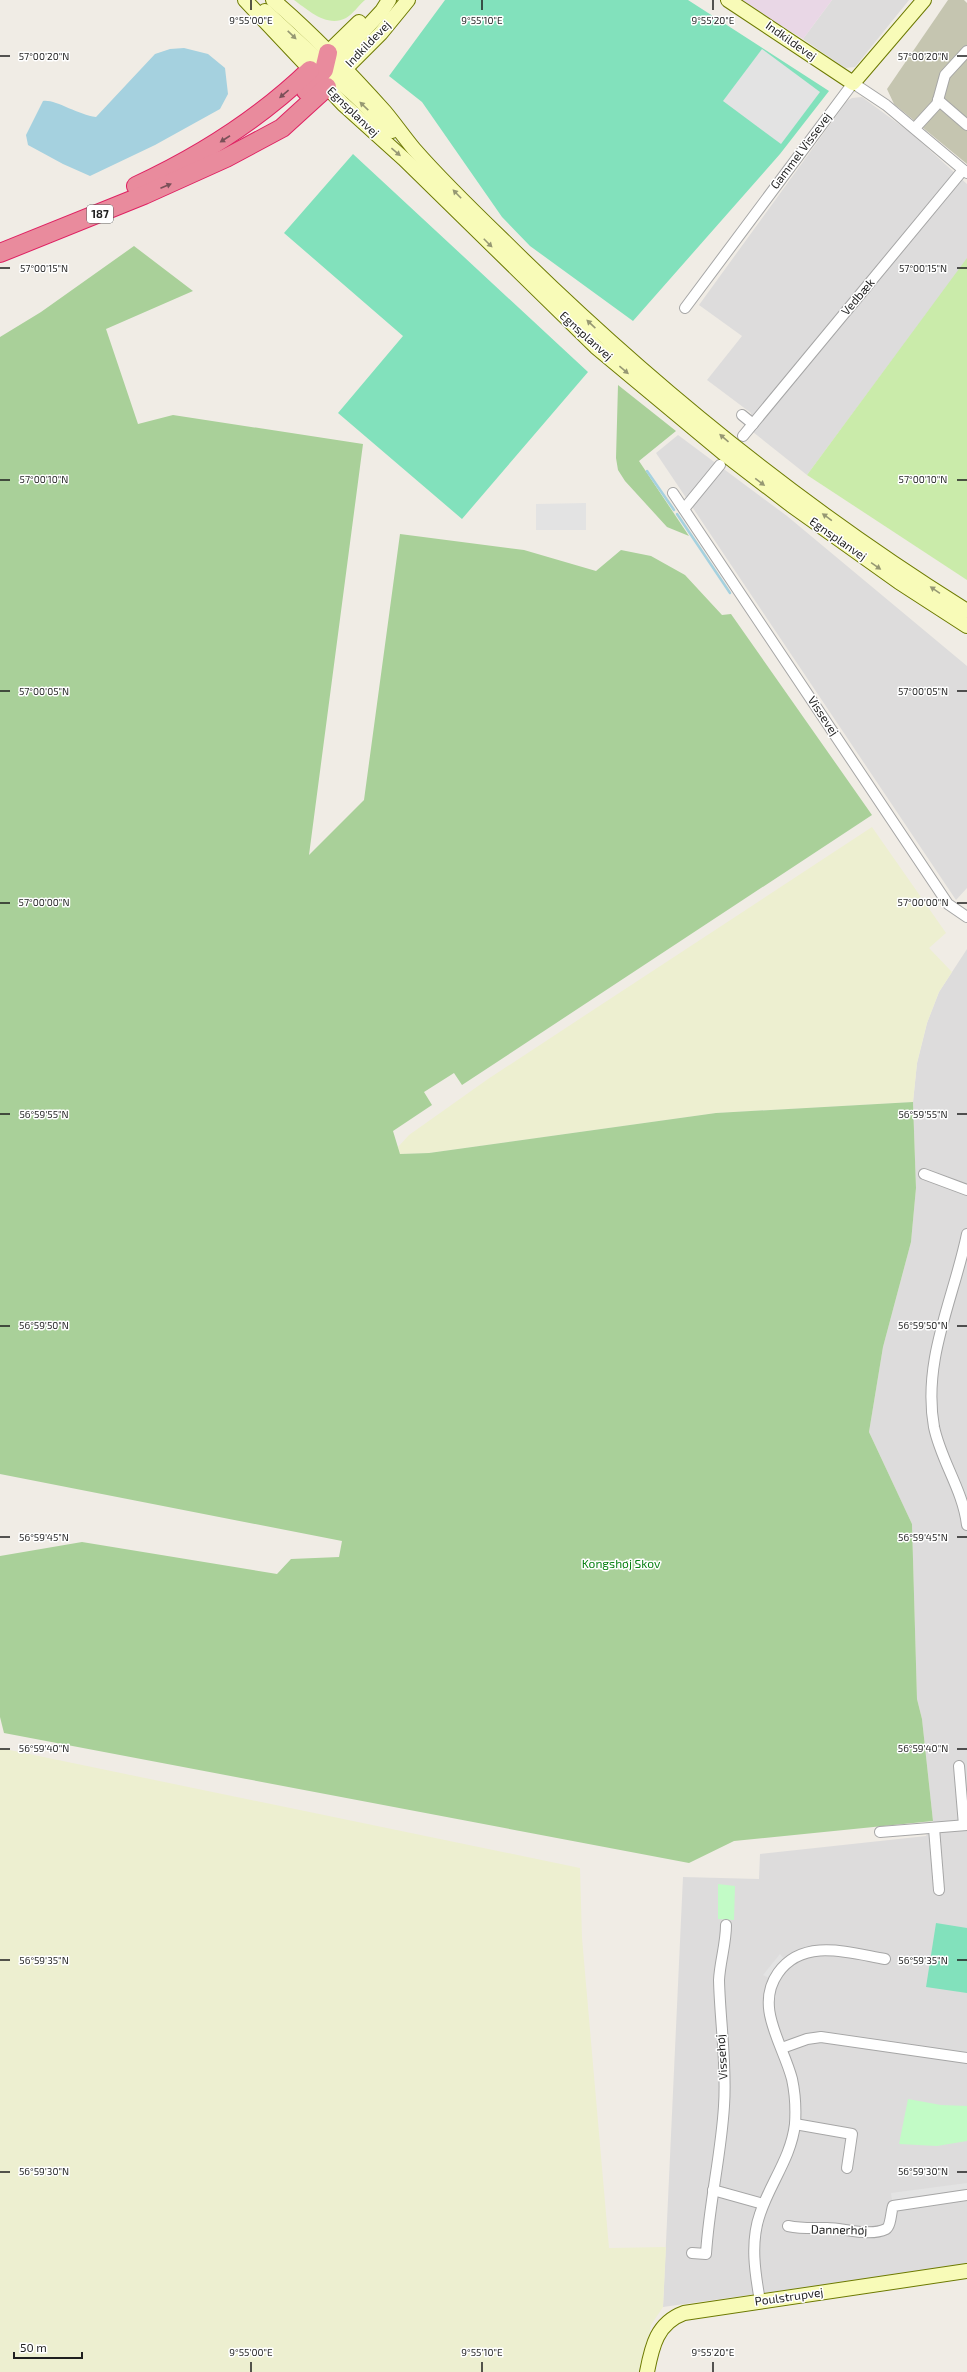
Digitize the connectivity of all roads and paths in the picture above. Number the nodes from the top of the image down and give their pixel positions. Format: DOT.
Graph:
graph roads {
  1 [pos="245,0"];
  2 [pos="252,0"];
  3 [pos="273,0"];
  4 [pos="382,0"];
  5 [pos="389,0"];
  6 [pos="408,0"];
  7 [pos="728,0"];
  8 [pos="924,0"];
  9 [pos="967,51"];
  10 [pos="327,69"];
  11 [pos="853,83"];
  12 [pos="938,100"];
  13 [pos="967,125"];
  14 [pos="915,128"];
  15 [pos="965,172"];
  16 [pos="0,242"];
  17 [pos="0,253"];
  18 [pos="685,308"];
  19 [pos="742,415"];
  20 [pos="753,424"];
  21 [pos="743,436"];
  22 [pos="720,465"];
  23 [pos="673,493"];
  24 [pos="684,509"];
  25 [pos="967,612"];
  26 [pos="967,626"];
  27 [pos="967,917"];
  28 [pos="924,1174"];
  29 [pos="967,1190"];
  30 [pos="967,1234"];
  31 [pos="967,1525"];
  32 [pos="959,1766"];
  33 [pos="966,1825"];
  34 [pos="934,1828"];
  35 [pos="880,1832"];
  36 [pos="939,1890"];
  37 [pos="726,1925"];
  38 [pos="885,1959"];
  39 [pos="782,2048"];
  40 [pos="967,2058"];
  41 [pos="795,2124"];
  42 [pos="847,2168"];
  43 [pos="712,2190"];
  44 [pos="967,2195"];
  45 [pos="764,2204"];
  46 [pos="788,2226"];
  47 [pos="692,2253"];
  48 [pos="967,2271"];
  49 [pos="760,2301"];
  50 [pos="647,2372"];
  1 -- 10 [label="main road, Egnsplanvej"];
  2 -- 10 [label="main road, one-way"];
  3 -- 10 [label="main road, Egnsplanvej"];
  4 -- 10 [label="main road, Indkildevej"];
  5 -- 10 [label="main road"];
  6 -- 10 [label="main road, Indkildevej"];
  7 -- 11 [label="main road, Indkildevej"];
  8 -- 11 [label="main road, Gammel Vissevej"];
  9 -- 12 [label="street"];
  10 -- 16 [label="highway, 187, one-way"];
  17 -- 10 [label="highway, 187, one-way"];
  25 -- 10 [label="main road, Egnsplanvej, one-way"];
  10 -- 26 [label="main road, Egnsplanvej, one-way"];
  11 -- 14 [label="street"];
  11 -- 18 [label="street, Gammel Vissevej"];
  12 -- 13 [label="street"];
  12 -- 14 [label="street"];
  14 -- 15 [label="street"];
  15 -- 20 [label="street, Vedbæk"];
  19 -- 20 [label="street"];
  20 -- 21 [label="street, Vedbæk"];
  22 -- 24 [label="street"];
  23 -- 24 [label="street, Vissevej"];
  24 -- 27 [label="street, Vissevej"];
  28 -- 29 [label="street"];
  30 -- 31 [label="street"];
  32 -- 33 [label="street"];
  33 -- 34 [label="street"];
  34 -- 35 [label="street"];
  34 -- 36 [label="street"];
  37 -- 43 [label="street, Vissehøj"];
  38 -- 39 [label="street"];
  39 -- 40 [label="street"];
  39 -- 41 [label="street"];
  41 -- 42 [label="street"];
  41 -- 45 [label="street"];
  43 -- 45 [label="street"];
  43 -- 47 [label="street, Vissehøj"];
  44 -- 46 [label="street, Dannerhøj"];
  45 -- 49 [label="street"];
  48 -- 49 [label="main road, Poulstrupvej"];
  49 -- 50 [label="main road, Poulstrupvej"];
}
